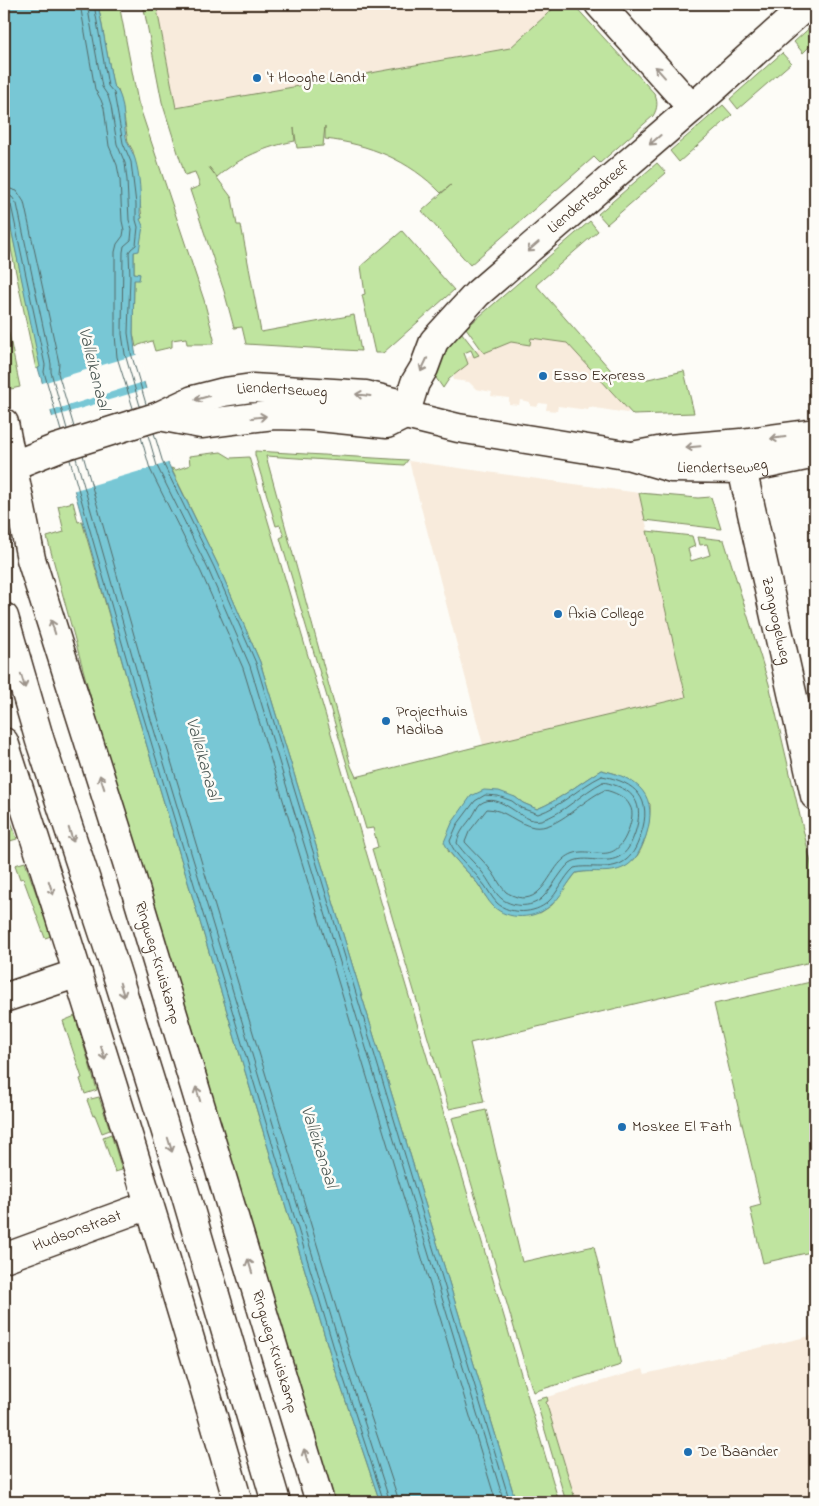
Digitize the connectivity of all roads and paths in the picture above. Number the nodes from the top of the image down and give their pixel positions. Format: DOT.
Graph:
graph roads {
  1 [pos="599,4"];
  2 [pos="808,4"];
  3 [pos="692,108"];
  4 [pos="405,415"];
  5 [pos="4,423"];
  6 [pos="815,433"];
  7 [pos="815,454"];
  8 [pos="743,456"];
  9 [pos="8,467"];
  10 [pos="4,617"];
  11 [pos="4,742"];
  12 [pos="815,796"];
  13 [pos="78,972"];
  14 [pos="4,998"];
  15 [pos="149,1205"];
  16 [pos="4,1258"];
  17 [pos="238,1502"];
  18 [pos="276,1502"];
  19 [pos="320,1502"];
  3 -- 1 [label="street, one-way"];
  2 -- 3 [label="street, Liendertsedreef"];
  3 -- 4 [label="street, Liendertsedreef, one-way"];
  4 -- 8 [label="street, Liendertseweg"];
  4 -- 9 [label="street, Liendertseweg"];
  5 -- 9 [label="street, Ringweg-Kruiskamp"];
  6 -- 8 [label="street, Liendertseweg, one-way"];
  7 -- 8 [label="street, Liendertseweg"];
  8 -- 12 [label="street, Zangvogelweg"];
  19 -- 9 [label="street, Ringweg-Kruiskamp, one-way"];
  10 -- 18 [label="street, one-way"];
  11 -- 13 [label="street, one-way"];
  13 -- 14 [label="street"];
  13 -- 15 [label="street, one-way"];
  15 -- 16 [label="street, Hudsonstraat"];
  15 -- 17 [label="street"];
}
